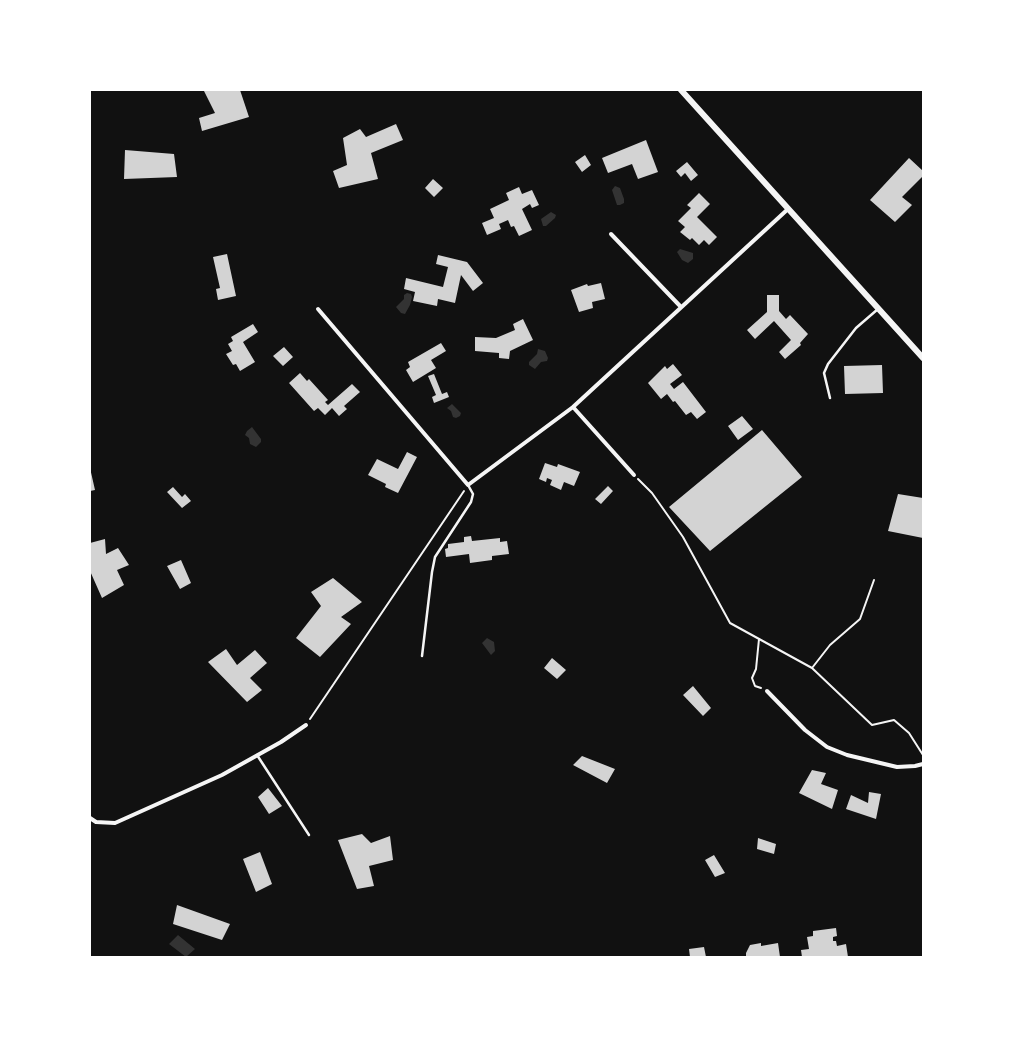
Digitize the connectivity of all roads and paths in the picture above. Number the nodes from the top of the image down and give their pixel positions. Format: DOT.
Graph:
graph roads {
  1 [pos="681,90"];
  2 [pos="788,209"];
  3 [pos="611,234"];
  4 [pos="681,308"];
  5 [pos="318,309"];
  6 [pos="878,309"];
  7 [pos="923,358"];
  8 [pos="830,398"];
  9 [pos="573,407"];
  10 [pos="634,475"];
  11 [pos="468,485"];
  12 [pos="874,580"];
  13 [pos="759,639"];
  14 [pos="422,656"];
  15 [pos="812,668"];
  16 [pos="767,690"];
  17 [pos="306,724"];
  18 [pos="257,755"];
  19 [pos="923,755"];
  20 [pos="923,764"];
  21 [pos="90,818"];
  22 [pos="310,835"];
  1 -- 2 [label="street"];
  2 -- 4 [label="street"];
  2 -- 6 [label="street"];
  3 -- 4 [label="street"];
  4 -- 9 [label="street"];
  5 -- 11 [label="street"];
  6 -- 7 [label="street"];
  6 -- 8 [label="lane"];
  9 -- 10 [label="street"];
  9 -- 11 [label="street"];
  10 -- 13 [label="path"];
  11 -- 14 [label="lane"];
  11 -- 17 [label="path"];
  12 -- 15 [label="path"];
  13 -- 15 [label="path"];
  13 -- 16 [label="path"];
  15 -- 19 [label="path"];
  16 -- 20 [label="street"];
  17 -- 18 [label="street"];
  18 -- 21 [label="street"];
  18 -- 22 [label="lane"];
}
